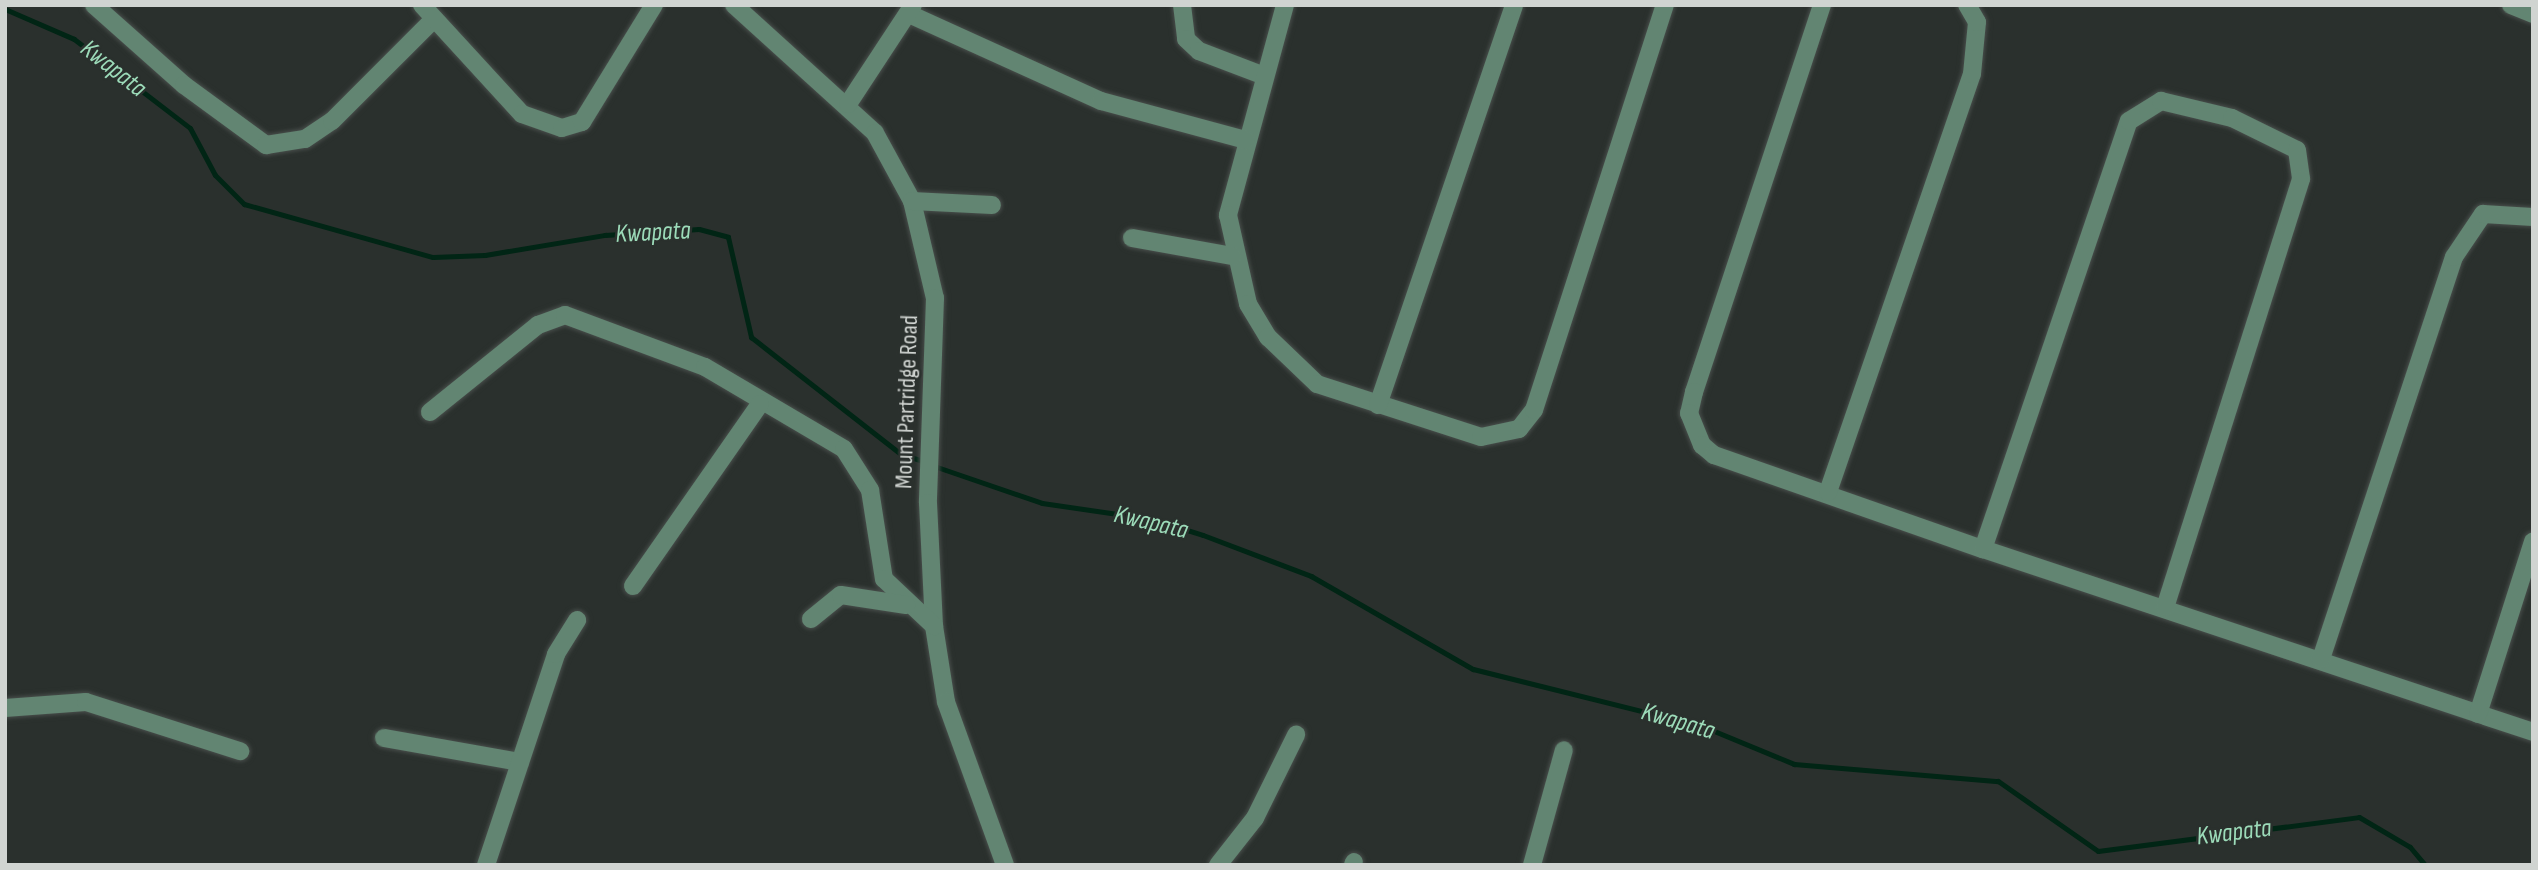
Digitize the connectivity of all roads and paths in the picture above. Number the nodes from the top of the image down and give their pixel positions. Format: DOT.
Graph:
graph roads {
  1 [pos="94,5"];
  2 [pos="422,5"];
  3 [pos="654,5"];
  4 [pos="734,5"];
  5 [pos="1182,5"];
  6 [pos="1285,5"];
  7 [pos="1514,5"];
  8 [pos="1665,5"];
  9 [pos="1822,5"];
  10 [pos="1967,5"];
  11 [pos="2511,5"];
  12 [pos="911,10"];
  13 [pos="2533,14"];
  14 [pos="434,19"];
  15 [pos="1262,75"];
  16 [pos="848,104"];
  17 [pos="1246,140"];
  18 [pos="912,201"];
  19 [pos="992,205"];
  20 [pos="2533,217"];
  21 [pos="1132,238"];
  22 [pos="1232,256"];
  23 [pos="760,404"];
  24 [pos="1378,405"];
  25 [pos="430,412"];
  26 [pos="1828,492"];
  27 [pos="2533,542"];
  28 [pos="1983,549"];
  29 [pos="633,586"];
  30 [pos="906,605"];
  31 [pos="2165,607"];
  32 [pos="811,619"];
  33 [pos="577,620"];
  34 [pos="934,626"];
  35 [pos="2321,659"];
  36 [pos="5,708"];
  37 [pos="2478,714"];
  38 [pos="2533,732"];
  39 [pos="1296,735"];
  40 [pos="384,738"];
  41 [pos="1563,750"];
  42 [pos="240,751"];
  43 [pos="520,762"];
  44 [pos="486,865"];
  45 [pos="1005,865"];
  46 [pos="1218,865"];
  47 [pos="1532,865"];
  1 -- 14 [label="street"];
  2 -- 14 [label="street"];
  3 -- 14 [label="street"];
  4 -- 16 [label="street, Mount Partridge Road"];
  5 -- 15 [label="street"];
  6 -- 15 [label="street"];
  7 -- 24 [label="street"];
  8 -- 24 [label="street"];
  9 -- 26 [label="street"];
  10 -- 26 [label="street"];
  11 -- 13 [label="street"];
  12 -- 16 [label="street"];
  12 -- 17 [label="street"];
  15 -- 17 [label="street"];
  16 -- 18 [label="street, Mount Partridge Road"];
  17 -- 22 [label="street"];
  18 -- 19 [label="street"];
  18 -- 34 [label="street, Mount Partridge Road"];
  20 -- 35 [label="street"];
  21 -- 22 [label="street"];
  22 -- 24 [label="street"];
  23 -- 25 [label="street"];
  23 -- 29 [label="street"];
  23 -- 30 [label="street"];
  26 -- 28 [label="street"];
  27 -- 37 [label="street"];
  28 -- 31 [label="street"];
  28 -- 31 [label="street"];
  30 -- 32 [label="street"];
  30 -- 34 [label="street"];
  31 -- 35 [label="street"];
  33 -- 43 [label="street"];
  34 -- 45 [label="street, Mount Partridge Road"];
  35 -- 37 [label="street"];
  36 -- 42 [label="street"];
  37 -- 38 [label="street"];
  39 -- 46 [label="street"];
  40 -- 43 [label="street"];
  41 -- 47 [label="street"];
  43 -- 44 [label="street"];
}
